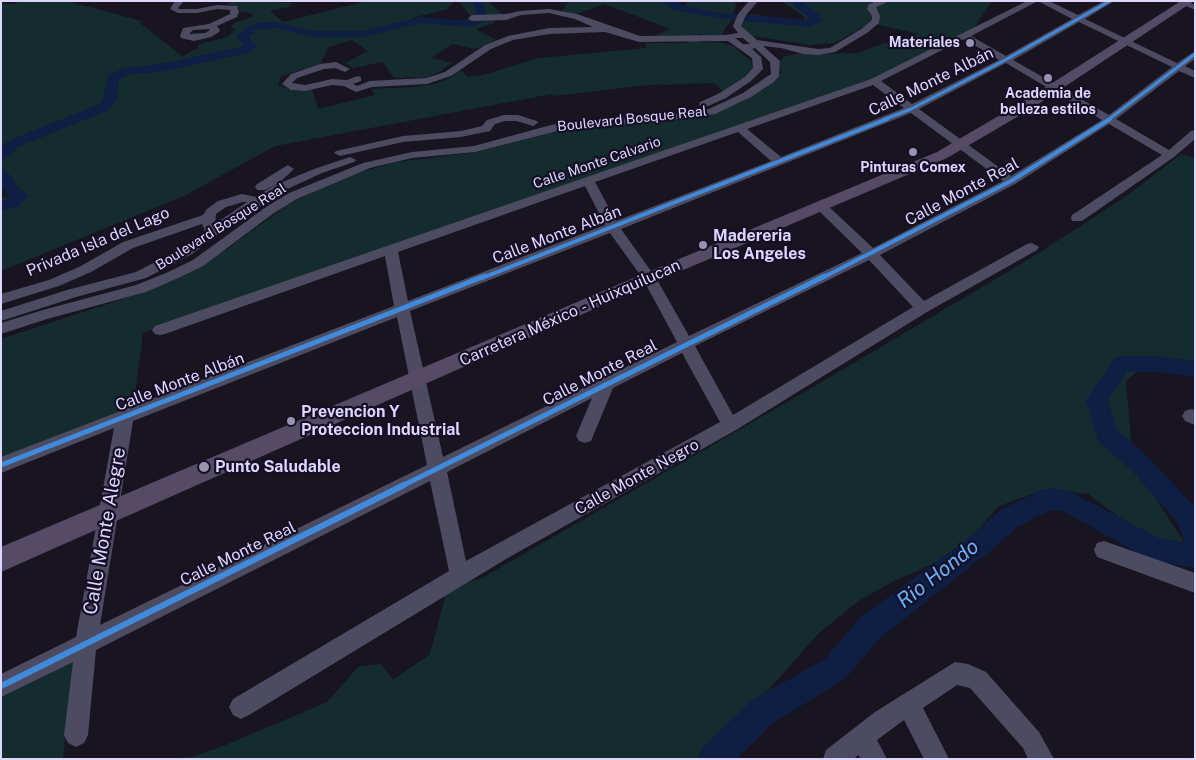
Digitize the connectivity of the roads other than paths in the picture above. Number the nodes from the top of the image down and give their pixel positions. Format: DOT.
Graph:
graph roads {
  1 [pos="180,1"];
  2 [pos="740,1"];
  3 [pos="754,1"];
  4 [pos="886,1"];
  5 [pos="1034,1"];
  6 [pos="1042,1"];
  7 [pos="1110,1"];
  8 [pos="1187,3"];
  9 [pos="739,13"];
  10 [pos="478,17"];
  11 [pos="1080,18"];
  12 [pos="734,25"];
  13 [pos="211,26"];
  14 [pos="606,29"];
  15 [pos="965,36"];
  16 [pos="730,37"];
  17 [pos="669,39"];
  18 [pos="751,39"];
  19 [pos="1126,42"];
  20 [pos="742,46"];
  21 [pos="1195,54"];
  22 [pos="1006,59"];
  23 [pos="1179,67"];
  24 [pos="345,69"];
  25 [pos="1195,75"];
  26 [pos="874,81"];
  27 [pos="1055,87"];
  28 [pos="911,109"];
  29 [pos="1110,120"];
  30 [pos="533,123"];
  31 [pos="740,128"];
  32 [pos="490,132"];
  33 [pos="1195,133"];
  34 [pos="962,145"];
  35 [pos="340,153"];
  36 [pos="1170,155"];
  37 [pos="779,162"];
  38 [pos="288,169"];
  39 [pos="1011,181"];
  40 [pos="589,182"];
  41 [pos="242,198"];
  42 [pos="259,200"];
  43 [pos="821,206"];
  44 [pos="270,210"];
  45 [pos="208,218"];
  46 [pos="1077,218"];
  47 [pos="613,227"];
  48 [pos="214,231"];
  49 [pos="234,236"];
  50 [pos="1032,247"];
  51 [pos="391,250"];
  52 [pos="871,254"];
  53 [pos="649,278"];
  54 [pos="1,299"];
  55 [pos="402,308"];
  56 [pos="922,308"];
  57 [pos="1,316"];
  58 [pos="1,329"];
  59 [pos="160,330"];
  60 [pos="686,344"];
  61 [pos="419,379"];
  62 [pos="606,384"];
  63 [pos="125,417"];
  64 [pos="730,426"];
  65 [pos="585,436"];
  66 [pos="1,465"];
  67 [pos="438,469"];
  68 [pos="108,514"];
  69 [pos="1104,550"];
  70 [pos="1,560"];
  71 [pos="460,576"];
  72 [pos="1195,583"];
  73 [pos="86,643"];
  74 [pos="978,680"];
  75 [pos="1,686"];
  76 [pos="908,704"];
  77 [pos="242,707"];
  78 [pos="76,734"];
  79 [pos="861,738"];
  80 [pos="835,759"];
  81 [pos="875,759"];
  82 [pos="937,759"];
  83 [pos="1042,759"];
  1 -- 13 [label="street"];
  2 -- 9 [label="street"];
  3 -- 9 [label="street"];
  4 -- 18 [label="street"];
  5 -- 15 [label="street, Calle Monte Calvario"];
  6 -- 11 [label="street"];
  7 -- 11 [label="street, Calle Monte Albán"];
  8 -- 19 [label="main road, Carretera México - Huixquilucan"];
  9 -- 12 [label="street"];
  10 -- 14 [label="street"];
  11 -- 19 [label="street"];
  11 -- 22 [label="street, Calle Monte Albán"];
  12 -- 16 [label="street"];
  12 -- 18 [label="street, Boulevard Bosque Real"];
  14 -- 17 [label="street"];
  14 -- 24 [label="street"];
  15 -- 22 [label="street"];
  15 -- 26 [label="street, Calle Monte Calvario"];
  16 -- 17 [label="street"];
  16 -- 18 [label="street"];
  16 -- 20 [label="street"];
  17 -- 20 [label="street"];
  18 -- 20 [label="street"];
  18 -- 44 [label="street, Boulevard Bosque Real"];
  19 -- 23 [label="street"];
  19 -- 27 [label="main road, Carretera México - Huixquilucan"];
  20 -- 30 [label="street, Boulevard Bosque Real"];
  21 -- 23 [label="street, Calle Monte Real"];
  22 -- 27 [label="street"];
  22 -- 28 [label="street, Calle Monte Albán"];
  23 -- 25 [label="street"];
  23 -- 29 [label="street, Calle Monte Real"];
  26 -- 28 [label="street"];
  26 -- 31 [label="street, Calle Monte Calvario"];
  27 -- 29 [label="street"];
  27 -- 34 [label="main road, Carretera México - Huixquilucan"];
  28 -- 34 [label="street"];
  28 -- 37 [label="street, Calle Monte Albán"];
  29 -- 36 [label="street"];
  29 -- 39 [label="street, Calle Monte Real"];
  30 -- 32 [label="street, Boulevard Bosque Real"];
  31 -- 37 [label="street"];
  31 -- 40 [label="street, Calle Monte Calvario"];
  32 -- 35 [label="street"];
  32 -- 42 [label="street, Boulevard Bosque Real"];
  33 -- 36 [label="street"];
  34 -- 39 [label="street"];
  34 -- 43 [label="main road, Carretera México - Huixquilucan"];
  36 -- 46 [label="street"];
  37 -- 47 [label="street, Calle Monte Albán"];
  38 -- 41 [label="street"];
  39 -- 52 [label="street, Calle Monte Real"];
  40 -- 47 [label="street"];
  40 -- 51 [label="street, Calle Monte Calvario"];
  41 -- 42 [label="street"];
  41 -- 45 [label="street"];
  42 -- 44 [label="street"];
  42 -- 48 [label="street, Boulevard Bosque Real"];
  43 -- 52 [label="street"];
  43 -- 53 [label="main road, Carretera México - Huixquilucan"];
  44 -- 49 [label="street, Boulevard Bosque Real"];
  45 -- 48 [label="street"];
  45 -- 54 [label="street, Privada Isla del Lago"];
  47 -- 53 [label="street"];
  47 -- 55 [label="street, Calle Monte Albán"];
  48 -- 49 [label="street"];
  48 -- 57 [label="street, Boulevard Bosque Real"];
  49 -- 58 [label="street, Boulevard Bosque Real"];
  50 -- 56 [label="street, Calle Monte Negro"];
  51 -- 55 [label="street"];
  51 -- 59 [label="street, Calle Monte Calvario"];
  52 -- 56 [label="street"];
  52 -- 60 [label="street, Calle Monte Real"];
  53 -- 60 [label="street"];
  53 -- 61 [label="main road, Carretera México - Huixquilucan"];
  55 -- 61 [label="street"];
  55 -- 63 [label="street, Calle Monte Albán"];
  56 -- 64 [label="street, Calle Monte Negro"];
  60 -- 62 [label="street, Calle Monte Real"];
  60 -- 64 [label="street"];
  61 -- 67 [label="street"];
  61 -- 68 [label="main road, Carretera México - Huixquilucan"];
  62 -- 65 [label="street"];
  62 -- 67 [label="street, Calle Monte Real"];
  63 -- 66 [label="street, Calle Monte Albán"];
  63 -- 68 [label="street, Calle Monte Alegre"];
  64 -- 71 [label="street, Calle Monte Negro"];
  67 -- 71 [label="street"];
  67 -- 73 [label="street, Calle Monte Real"];
  68 -- 70 [label="main road, Carretera México - Huixquilucan"];
  68 -- 73 [label="street, Calle Monte Alegre"];
  69 -- 72 [label="street"];
  71 -- 77 [label="street, Calle Monte Negro"];
  73 -- 75 [label="street, Calle Monte Real"];
  73 -- 78 [label="street, Calle Monte Alegre"];
  74 -- 76 [label="street"];
  74 -- 83 [label="street"];
  76 -- 79 [label="street"];
  76 -- 82 [label="street"];
  79 -- 80 [label="street"];
  79 -- 81 [label="street"];
}
